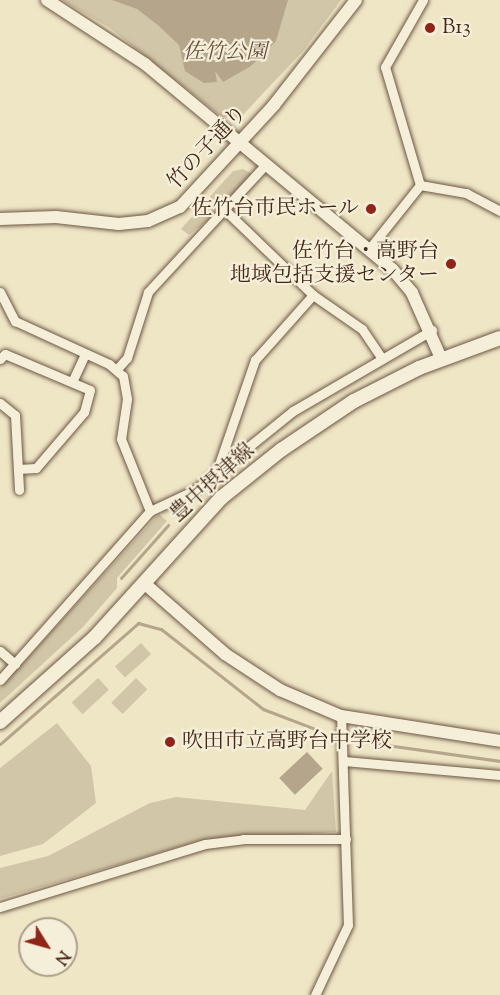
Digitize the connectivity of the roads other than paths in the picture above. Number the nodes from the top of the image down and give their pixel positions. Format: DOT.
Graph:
graph roads {
  1 [pos="47,0"];
  2 [pos="356,0"];
  3 [pos="423,0"];
  4 [pos="240,144"];
  5 [pos="266,164"];
  6 [pos="420,185"];
  7 [pos="500,211"];
  8 [pos="227,212"];
  9 [pos="0,219"];
  10 [pos="369,249"];
  11 [pos="313,295"];
  12 [pos="1,298"];
  13 [pos="432,330"];
  14 [pos="500,338"];
  15 [pos="85,354"];
  16 [pos="441,358"];
  17 [pos="0,359"];
  18 [pos="382,359"];
  19 [pos="117,369"];
  20 [pos="72,382"];
  21 [pos="0,403"];
  22 [pos="18,469"];
  23 [pos="216,473"];
  24 [pos="19,490"];
  25 [pos="150,511"];
  26 [pos="144,583"];
  27 [pos="0,651"];
  28 [pos="15,664"];
  29 [pos="0,680"];
  30 [pos="341,716"];
  31 [pos="0,722"];
  32 [pos="500,741"];
  33 [pos="343,761"];
  34 [pos="500,775"];
  35 [pos="346,839"];
  36 [pos="0,907"];
  37 [pos="315,995"];
  1 -- 4 [label="street"];
  2 -- 4 [label="street, 竹の子通り"];
  3 -- 6 [label="street"];
  4 -- 5 [label="street"];
  4 -- 9 [label="street, 竹の子通り"];
  5 -- 8 [label="street"];
  5 -- 10 [label="street"];
  6 -- 7 [label="street"];
  6 -- 10 [label="street"];
  8 -- 11 [label="street"];
  8 -- 19 [label="street"];
  10 -- 13 [label="street"];
  11 -- 18 [label="street"];
  11 -- 23 [label="street"];
  12 -- 15 [label="street"];
  13 -- 16 [label="street"];
  13 -- 18 [label="street"];
  14 -- 16 [label="main road, 豊中摂津線"];
  15 -- 19 [label="street"];
  15 -- 20 [label="street"];
  16 -- 26 [label="main road, 豊中摂津線"];
  17 -- 20 [label="street"];
  18 -- 23 [label="street"];
  19 -- 25 [label="street"];
  20 -- 22 [label="street"];
  21 -- 22 [label="street"];
  22 -- 24 [label="street"];
  23 -- 25 [label="street"];
  25 -- 28 [label="street"];
  26 -- 30 [label="street"];
  26 -- 31 [label="main road, 豊中摂津線"];
  27 -- 28 [label="street"];
  28 -- 29 [label="street"];
  30 -- 32 [label="street"];
  30 -- 33 [label="street"];
  33 -- 34 [label="street"];
  33 -- 35 [label="street"];
  35 -- 36 [label="street"];
  35 -- 37 [label="street"];
}
